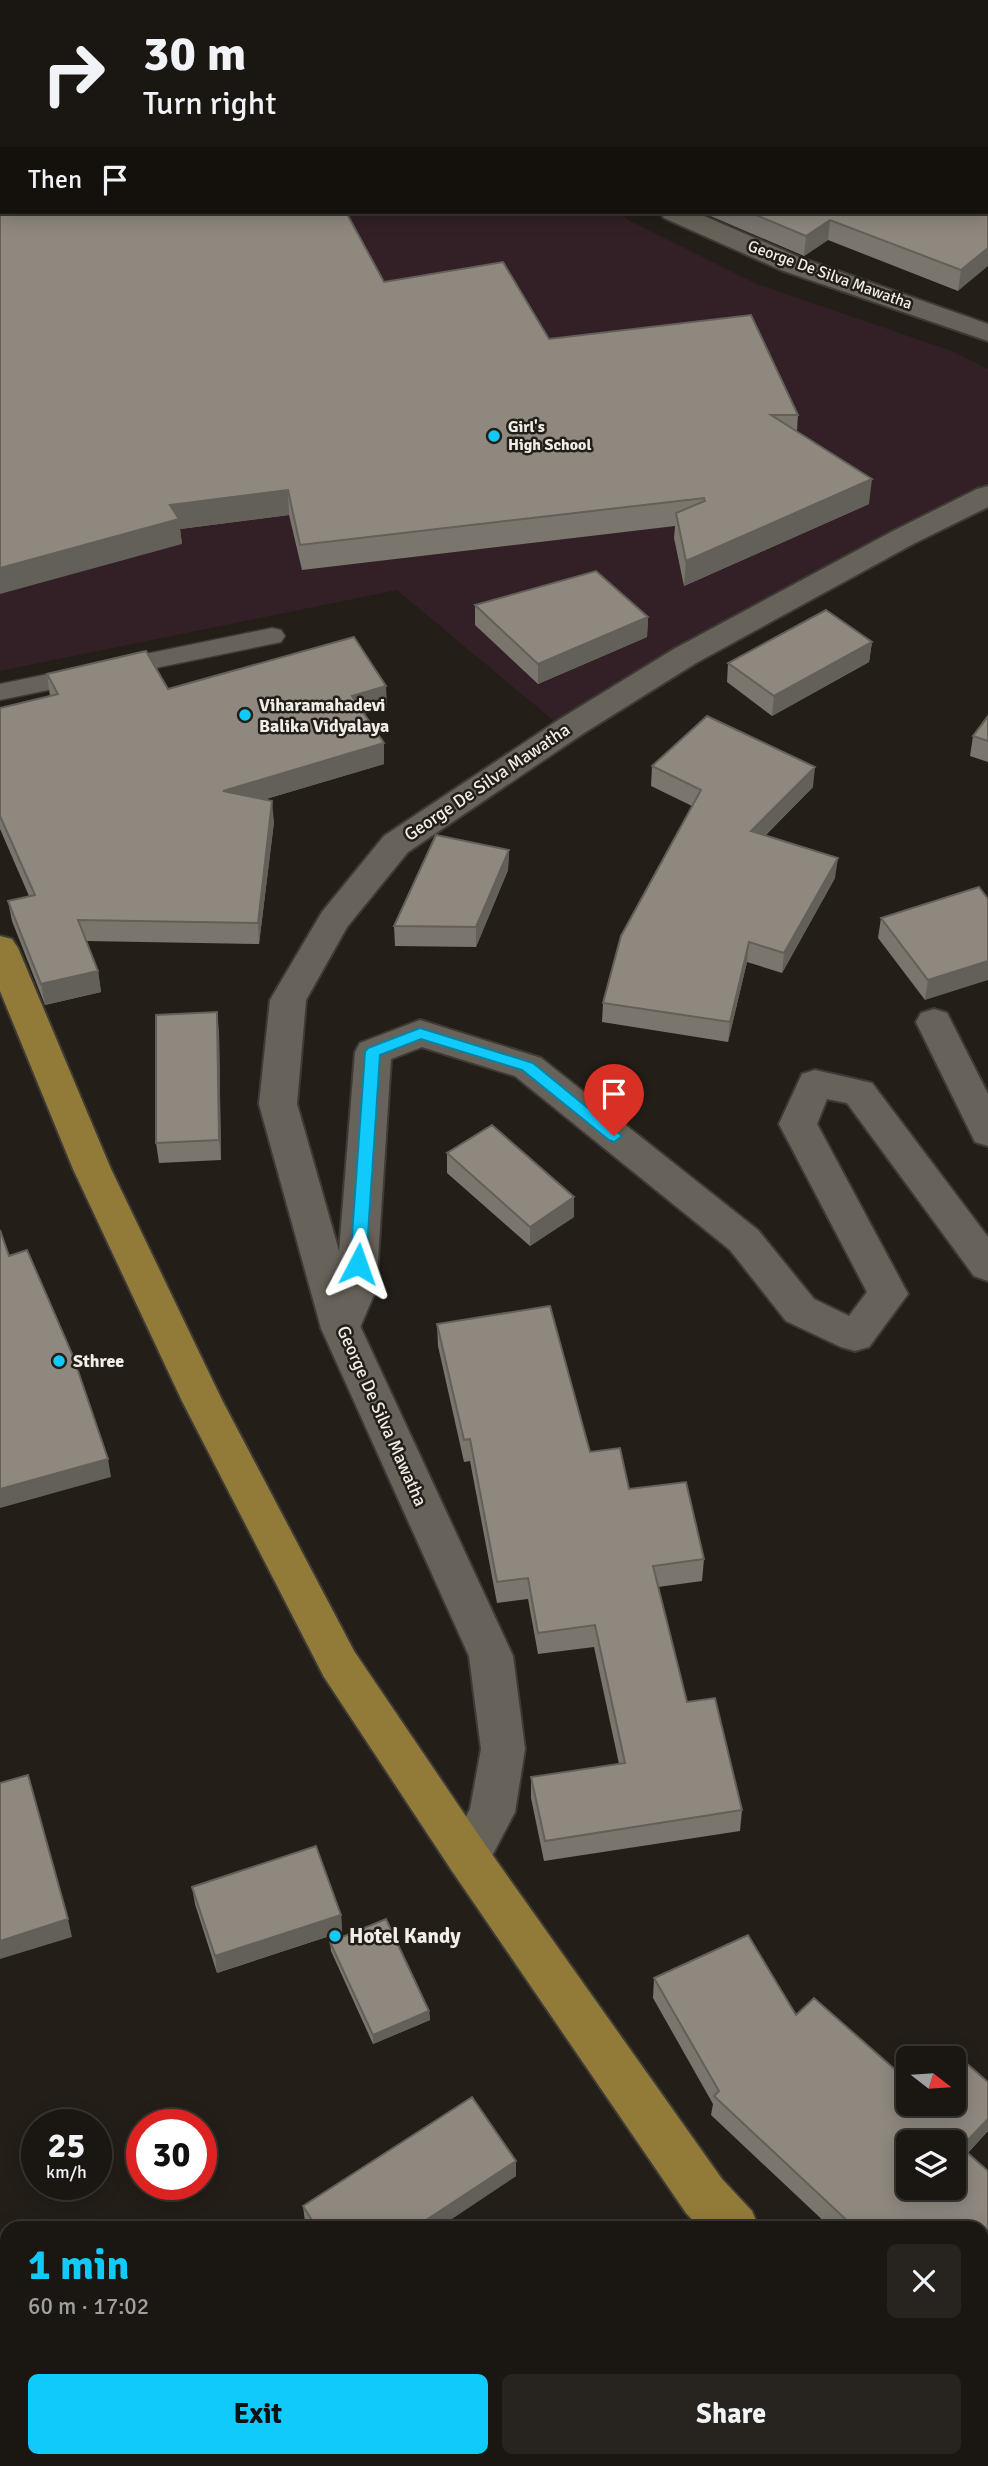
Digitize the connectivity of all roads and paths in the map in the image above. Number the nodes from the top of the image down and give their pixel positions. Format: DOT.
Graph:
graph roads {
  1 [pos="678,214"];
  2 [pos="988,333"];
  3 [pos="988,495"];
  4 [pos="272,636"];
  5 [pos="0,692"];
  6 [pos="0,948"];
  7 [pos="934,1022"];
  8 [pos="988,1132"];
  9 [pos="988,1266"];
  10 [pos="341,1328"];
  11 [pos="468,1857"];
  12 [pos="728,2221"];
  1 -- 2 [label="street, George De Silva Mawatha"];
  3 -- 10 [label="street, George De Silva Mawatha"];
  4 -- 5 [label="lane"];
  6 -- 11 [label="highway"];
  7 -- 8 [label="street"];
  9 -- 10 [label="street"];
  10 -- 11 [label="street, George De Silva Mawatha"];
  11 -- 12 [label="highway"];
}
